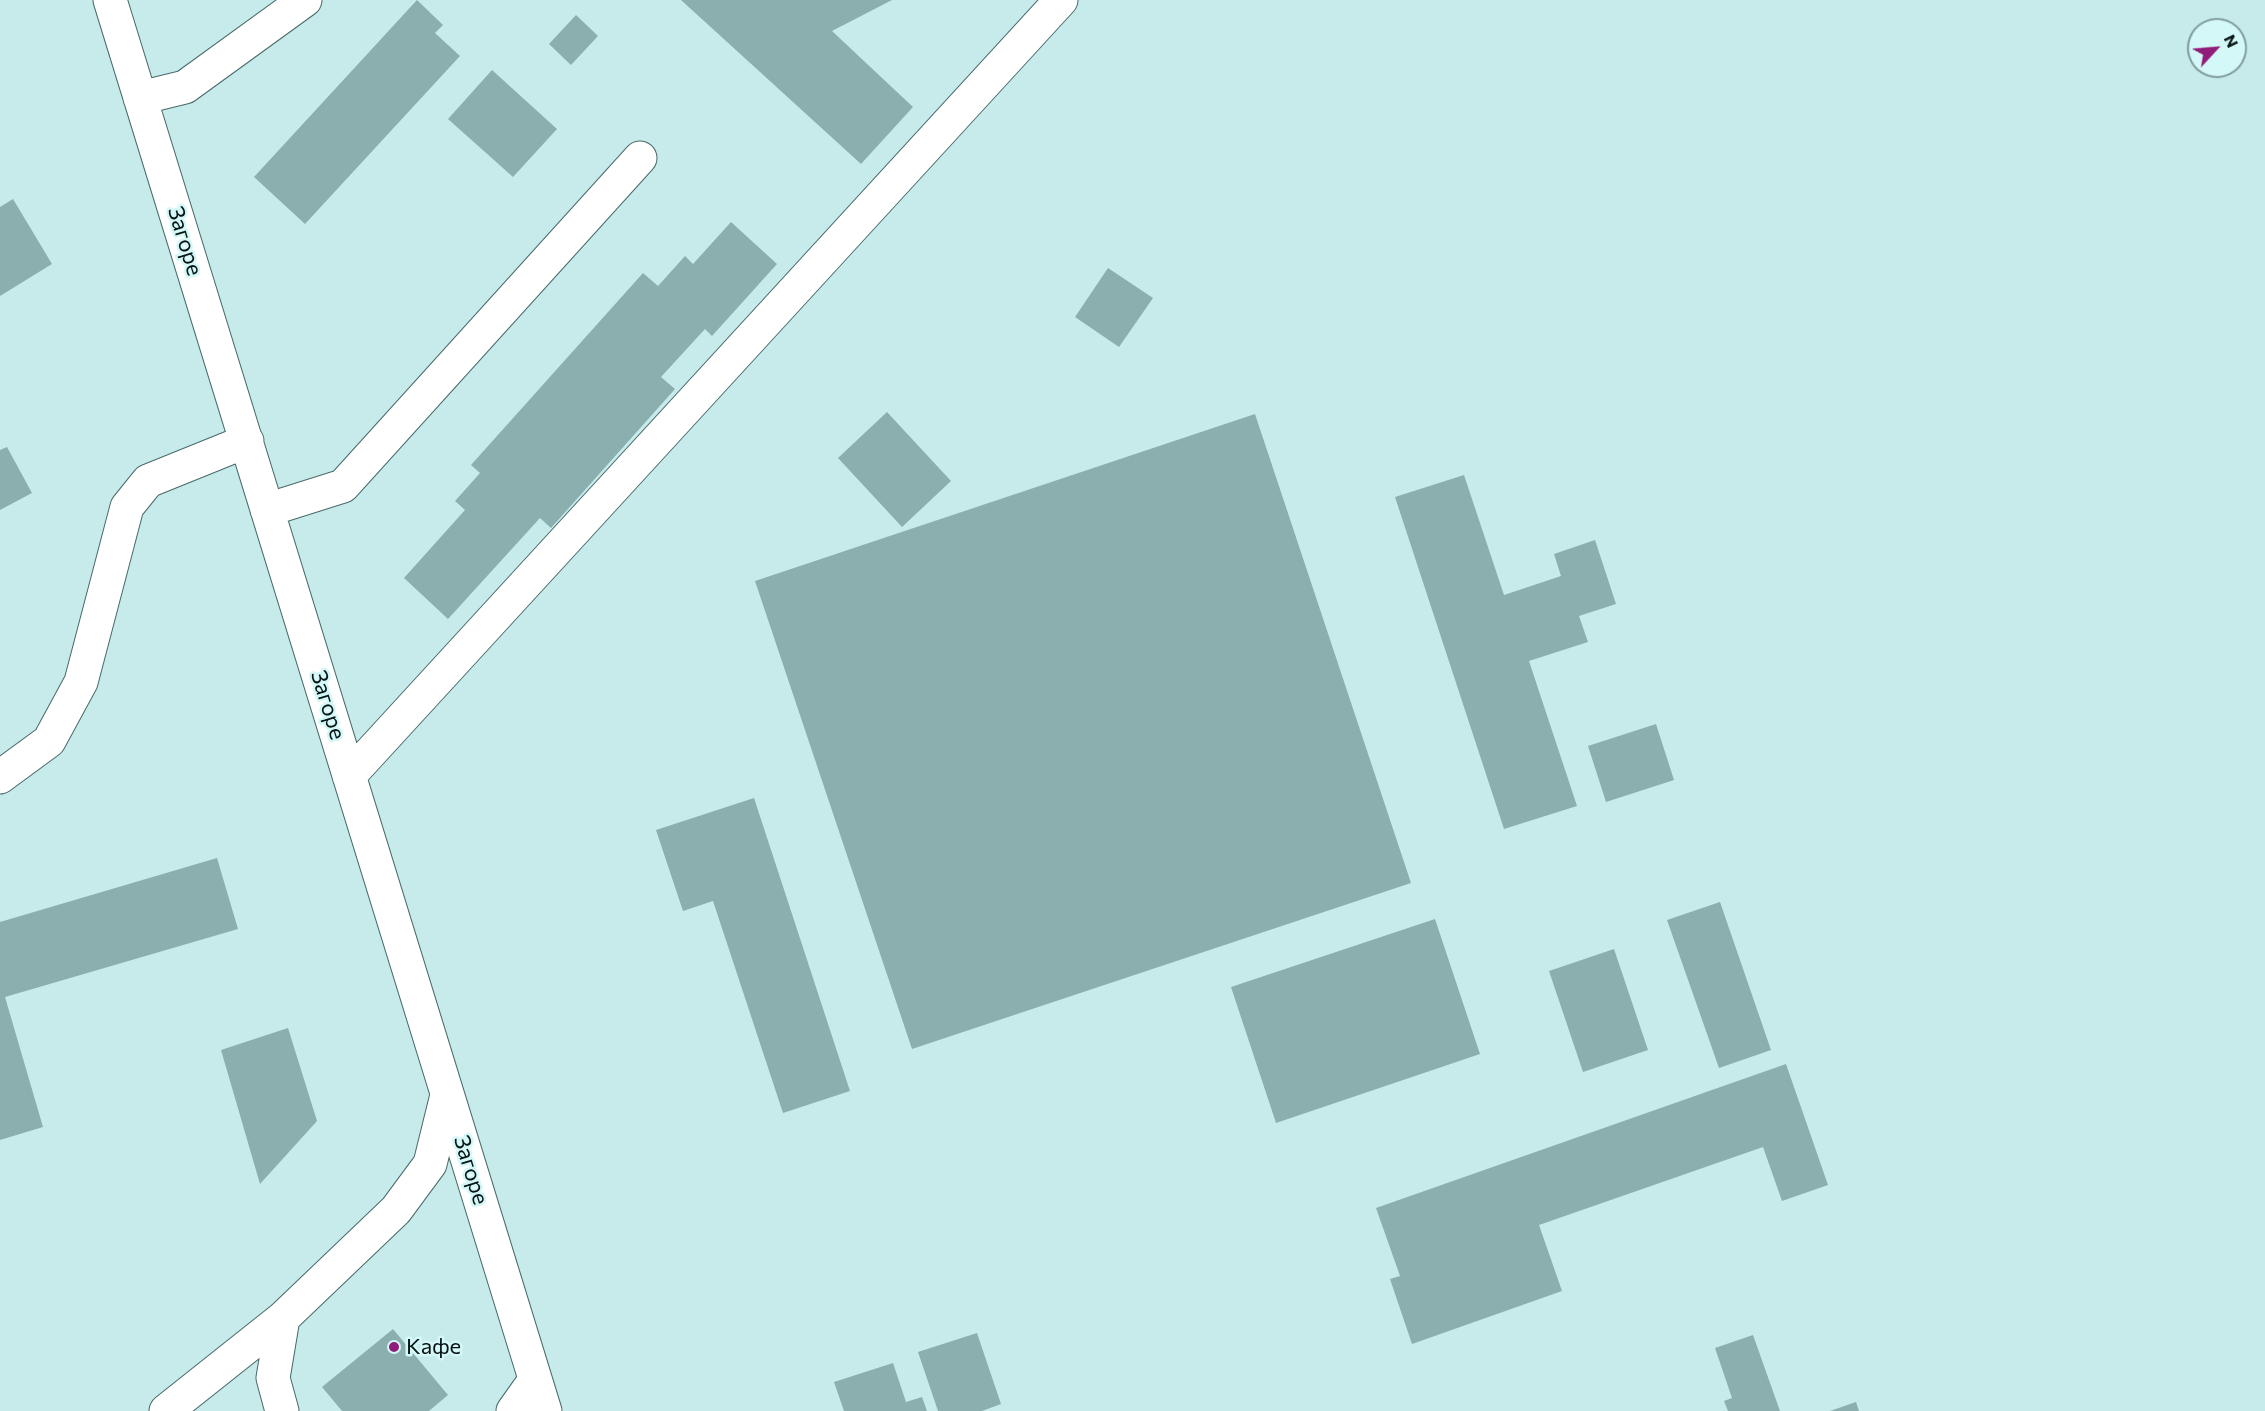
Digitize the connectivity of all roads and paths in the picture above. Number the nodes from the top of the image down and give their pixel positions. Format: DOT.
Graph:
graph roads {
  1 [pos="110,0"];
  2 [pos="305,0"];
  3 [pos="1061,0"];
  4 [pos="140,98"];
  5 [pos="640,158"];
  6 [pos="247,441"];
  7 [pos="267,510"];
  8 [pos="349,776"];
  9 [pos="0,777"];
  10 [pos="447,1093"];
  11 [pos="283,1318"];
  12 [pos="535,1380"];
  13 [pos="166,1411"];
  14 [pos="282,1411"];
  15 [pos="513,1411"];
  16 [pos="544,1411"];
  1 -- 4 [label="street, Загоре"];
  2 -- 4 [label="street"];
  3 -- 8 [label="street"];
  4 -- 6 [label="street, Загоре"];
  5 -- 7 [label="street"];
  6 -- 7 [label="street, Загоре"];
  6 -- 9 [label="street"];
  7 -- 8 [label="street, Загоре"];
  8 -- 10 [label="street, Загоре"];
  10 -- 11 [label="street"];
  10 -- 12 [label="street, Загоре"];
  11 -- 13 [label="street"];
  11 -- 14 [label="street"];
  12 -- 15 [label="street"];
  12 -- 16 [label="street, Загоре"];
}
